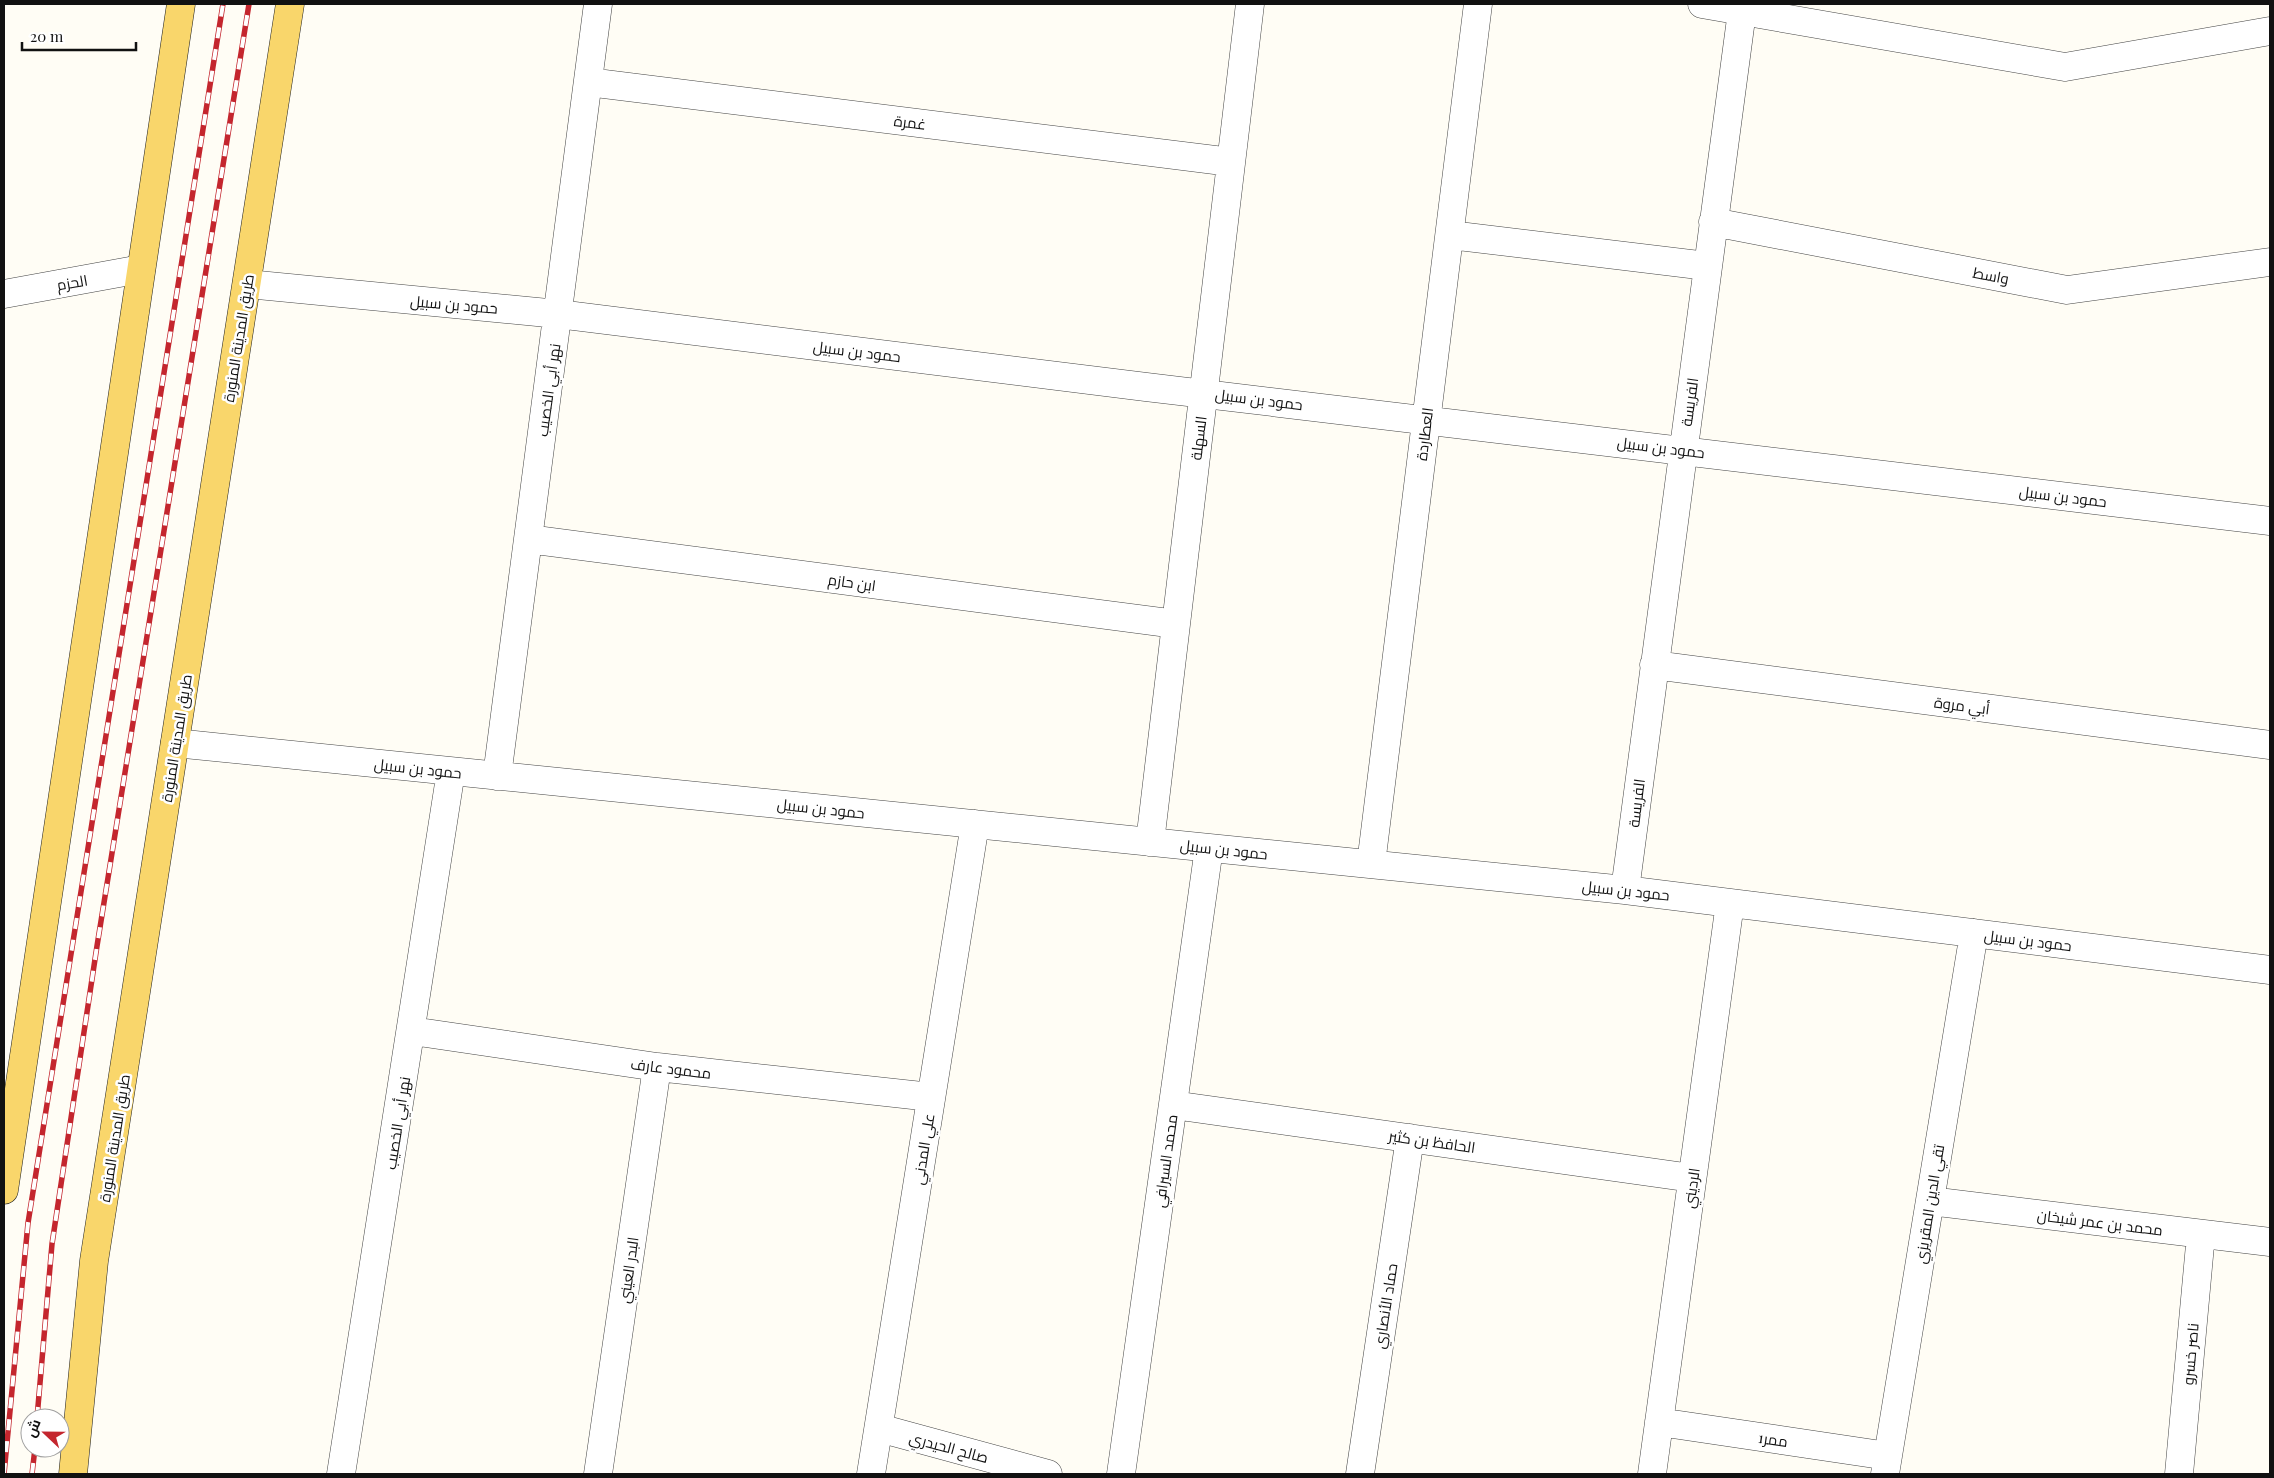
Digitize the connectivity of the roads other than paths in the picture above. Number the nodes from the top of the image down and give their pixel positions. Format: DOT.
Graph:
graph roads {
  1 [pos="181,4"];
  2 [pos="290,4"];
  3 [pos="598,4"];
  4 [pos="1250,4"];
  5 [pos="1478,4"];
  6 [pos="1702,4"];
  7 [pos="1743,7"];
  8 [pos="2270,31"];
  9 [pos="588,82"];
  10 [pos="1231,162"];
  11 [pos="1713,222"];
  12 [pos="1450,234"];
  13 [pos="2270,262"];
  14 [pos="1707,266"];
  15 [pos="141,269"];
  16 [pos="247,284"];
  17 [pos="4,294"];
  18 [pos="558,314"];
  19 [pos="1204,393"];
  20 [pos="1426,419"];
  21 [pos="1682,450"];
  22 [pos="2270,521"];
  23 [pos="528,539"];
  24 [pos="1176,624"];
  25 [pos="1654,665"];
  26 [pos="175,743"];
  27 [pos="2270,745"];
  28 [pos="451,771"];
  29 [pos="496,776"];
  30 [pos="975,824"];
  31 [pos="1150,842"];
  32 [pos="1209,848"];
  33 [pos="1371,864"];
  34 [pos="1625,890"];
  35 [pos="1730,903"];
  36 [pos="1974,933"];
  37 [pos="2270,970"];
  38 [pos="412,1032"];
  39 [pos="657,1067"];
  40 [pos="931,1096"];
  41 [pos="1172,1105"];
  42 [pos="1410,1138"];
  43 [pos="1692,1178"];
  44 [pos="4,1190"];
  45 [pos="1930,1201"];
  46 [pos="2201,1234"];
  47 [pos="2270,1242"];
  48 [pos="1659,1422"];
  49 [pos="879,1428"];
  50 [pos="1886,1465"];
  51 [pos="73,1474"];
  52 [pos="341,1474"];
  53 [pos="598,1474"];
  54 [pos="871,1474"];
  55 [pos="1048,1474"];
  56 [pos="1120,1474"];
  57 [pos="1360,1474"];
  58 [pos="1652,1474"];
  59 [pos="2179,1474"];
  1 -- 15 [label="main road"];
  2 -- 16 [label="main road, طريق المدينة المنورة"];
  3 -- 9 [label="street, نهر أبي الخصيب"];
  4 -- 10 [label="street, السهلة"];
  5 -- 12 [label="street, العطاردة"];
  6 -- 7 [label="street"];
  7 -- 8 [label="street"];
  7 -- 11 [label="street, الفريسة"];
  9 -- 10 [label="street, غمرة"];
  9 -- 18 [label="street, نهر أبي الخصيب"];
  10 -- 19 [label="street, السهلة"];
  11 -- 13 [label="street, واسط"];
  11 -- 14 [label="street, الفريسة"];
  12 -- 14 [label="street"];
  12 -- 20 [label="street, العطاردة"];
  14 -- 21 [label="street, الفريسة"];
  15 -- 17 [label="street, الحزم"];
  15 -- 44 [label="main road"];
  16 -- 18 [label="street, حمود بن سبيل"];
  16 -- 26 [label="main road, طريق المدينة المنورة"];
  18 -- 19 [label="street, حمود بن سبيل"];
  18 -- 23 [label="street, نهر أبي الخصيب"];
  19 -- 20 [label="street, حمود بن سبيل"];
  19 -- 24 [label="street, السهلة"];
  20 -- 21 [label="street, حمود بن سبيل"];
  20 -- 33 [label="street, العطاردة"];
  21 -- 22 [label="street, حمود بن سبيل"];
  21 -- 25 [label="street, الفريسة"];
  23 -- 24 [label="street, ابن حازم"];
  23 -- 29 [label="street, نهر أبي الخصيب"];
  24 -- 31 [label="street, السهلة"];
  25 -- 27 [label="street, أبي مروة"];
  25 -- 34 [label="street, الفريسة"];
  26 -- 28 [label="street, حمود بن سبيل"];
  26 -- 51 [label="main road, طريق المدينة المنورة"];
  28 -- 29 [label="street, حمود بن سبيل"];
  28 -- 38 [label="street, نهر أبي الخصيب"];
  29 -- 30 [label="street, حمود بن سبيل"];
  30 -- 31 [label="street, حمود بن سبيل"];
  30 -- 40 [label="street, علي المدني"];
  31 -- 32 [label="street, حمود بن سبيل"];
  32 -- 33 [label="street, حمود بن سبيل"];
  32 -- 41 [label="street, محمد السيرافي"];
  33 -- 34 [label="street, حمود بن سبيل"];
  34 -- 35 [label="street, حمود بن سبيل"];
  35 -- 36 [label="street, حمود بن سبيل"];
  35 -- 43 [label="street, الرديني"];
  36 -- 37 [label="street, حمود بن سبيل"];
  36 -- 45 [label="street, تقي الدين المقريزي"];
  38 -- 39 [label="street, محمود عارف"];
  38 -- 52 [label="street, نهر أبي الخصيب"];
  39 -- 40 [label="street, محمود عارف"];
  39 -- 53 [label="street, البدر العيني"];
  40 -- 49 [label="street, علي المدني"];
  41 -- 42 [label="street, الحافظ بن كثير"];
  41 -- 56 [label="street, محمد السيرافي"];
  42 -- 43 [label="street, الحافظ بن كثير"];
  42 -- 57 [label="street, حماد الأنصاري"];
  43 -- 48 [label="street, الرديني"];
  45 -- 46 [label="street, محمد بن عمر شيخان"];
  45 -- 50 [label="street, تقي الدين المقريزي"];
  46 -- 47 [label="street, محمد بن عمر شيخان"];
  46 -- 59 [label="street, ناصر خسرو"];
  48 -- 50 [label="street, ممر1"];
  48 -- 58 [label="street, الرديني"];
  49 -- 54 [label="street, علي المدني"];
  49 -- 55 [label="street, صالح الحيدري"];
}
